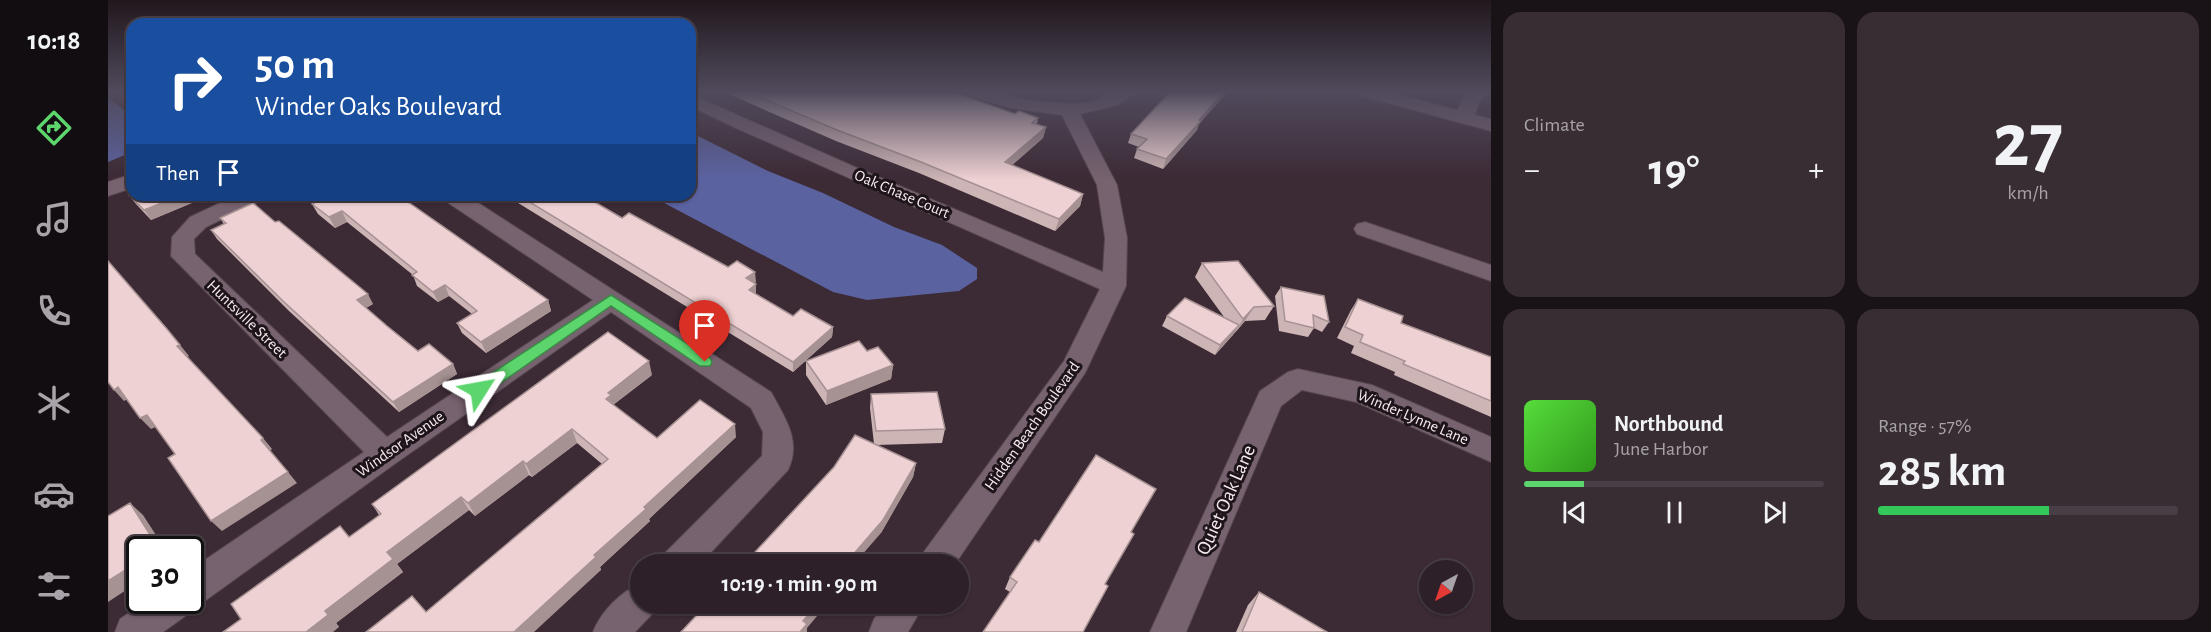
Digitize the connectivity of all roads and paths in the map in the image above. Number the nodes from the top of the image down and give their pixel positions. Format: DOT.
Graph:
graph roads {
  1 [pos="736,121"];
  2 [pos="1074,121"];
  3 [pos="126,182"];
  4 [pos="108,190"];
  5 [pos="242,201"];
  6 [pos="461,201"];
  7 [pos="1365,229"];
  8 [pos="1491,273"];
  9 [pos="1114,286"];
  10 [pos="611,300"];
  11 [pos="1298,379"];
  12 [pos="1491,450"];
  13 [pos="386,454"];
  14 [pos="687,554"];
  15 [pos="942,554"];
  16 [pos="204,581"];
  17 [pos="630,612"];
  18 [pos="158,614"];
  19 [pos="899,614"];
  20 [pos="133,632"];
  21 [pos="611,632"];
  22 [pos="887,632"];
  23 [pos="1168,632"];
  1 -- 9 [label="street, Oak Chase Court"];
  2 -- 9 [label="street, Hidden Beach Boulevard"];
  3 -- 4 [label="street"];
  5 -- 13 [label="street, Huntsville Street"];
  6 -- 10 [label="street"];
  7 -- 8 [label="street"];
  9 -- 15 [label="street, Hidden Beach Boulevard"];
  10 -- 13 [label="street, Windsor Avenue"];
  10 -- 14 [label="street"];
  11 -- 12 [label="street, Winder Lynne Lane"];
  11 -- 23 [label="street, Quiet Oak Lane"];
  13 -- 16 [label="street, Windsor Avenue"];
  17 -- 21 [label="street"];
  18 -- 20 [label="street"];
  19 -- 22 [label="street"];
}
